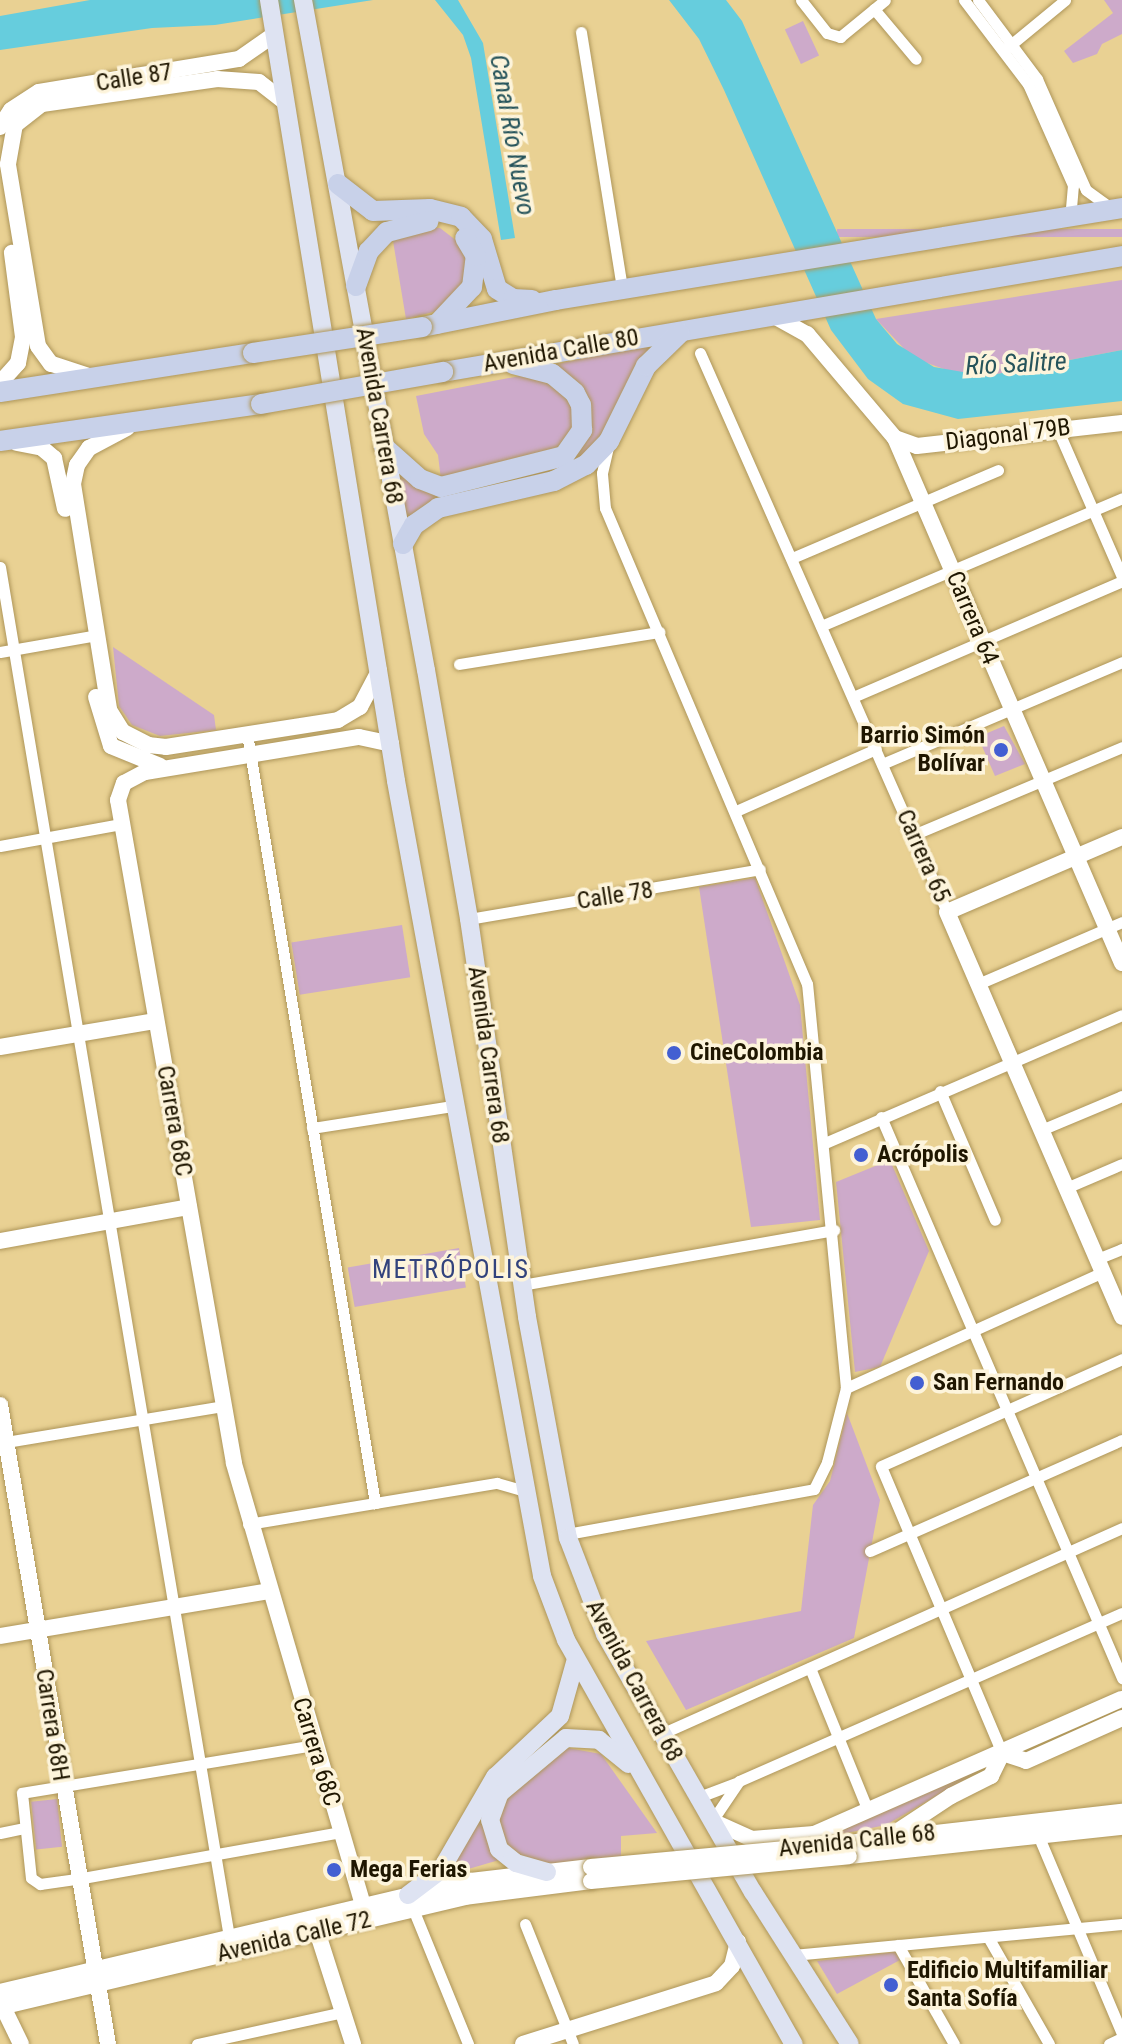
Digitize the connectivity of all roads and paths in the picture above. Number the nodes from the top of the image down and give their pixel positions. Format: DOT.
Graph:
graph roads {
  1 [pos="269,0"];
  2 [pos="801,0"];
  3 [pos="885,0"];
  4 [pos="964,0"];
  5 [pos="978,0"];
  6 [pos="1065,0"];
  7 [pos="304,8"];
  8 [pos="874,9"];
  9 [pos="274,28"];
  10 [pos="581,32"];
  11 [pos="1009,46"];
  12 [pos="916,59"];
  13 [pos="1034,84"];
  14 [pos="285,102"];
  15 [pos="7,126"];
  16 [pos="0,175"];
  17 [pos="338,184"];
  18 [pos="1118,209"];
  19 [pos="1070,218"];
  20 [pos="1122,256"];
  21 [pos="356,286"];
  22 [pos="622,289"];
  23 [pos="556,300"];
  24 [pos="814,306"];
  25 [pos="769,314"];
  26 [pos="430,326"];
  27 [pos="689,328"];
  28 [pos="807,334"];
  29 [pos="700,353"];
  30 [pos="505,362"];
  31 [pos="102,377"];
  32 [pos="0,383"];
  33 [pos="0,392"];
  34 [pos="1122,423"];
  35 [pos="135,424"];
  36 [pos="1057,428"];
  37 [pos="895,438"];
  38 [pos="2,441"];
  39 [pos="609,441"];
  40 [pos="384,447"];
  41 [pos="998,470"];
  42 [pos="1122,498"];
  43 [pos="924,501"];
  44 [pos="70,502"];
  45 [pos="1093,510"];
  46 [pos="403,544"];
  47 [pos="792,558"];
  48 [pos="0,567"];
  49 [pos="952,570"];
  50 [pos="1122,579"];
  51 [pos="821,626"];
  52 [pos="659,632"];
  53 [pos="92,636"];
  54 [pos="982,642"];
  55 [pos="15,649"];
  56 [pos="0,652"];
  57 [pos="1122,662"];
  58 [pos="459,664"];
  59 [pos="379,671"];
  60 [pos="853,697"];
  61 [pos="1011,709"];
  62 [pos="247,734"];
  63 [pos="391,744"];
  64 [pos="1122,747"];
  65 [pos="876,749"];
  66 [pos="250,755"];
  67 [pos="882,764"];
  68 [pos="171,767"];
  69 [pos="1043,781"];
  70 [pos="736,811"];
  71 [pos="121,824"];
  72 [pos="913,835"];
  73 [pos="1122,837"];
  74 [pos="46,838"];
  75 [pos="0,846"];
  76 [pos="1076,857"];
  77 [pos="760,869"];
  78 [pos="947,912"];
  79 [pos="469,919"];
  80 [pos="1115,926"];
  81 [pos="1122,963"];
  82 [pos="978,984"];
  83 [pos="1122,1015"];
  84 [pos="156,1021"];
  85 [pos="79,1034"];
  86 [pos="0,1047"];
  87 [pos="1012,1061"];
  88 [pos="940,1091"];
  89 [pos="1122,1096"];
  90 [pos="453,1106"];
  91 [pos="881,1117"];
  92 [pos="312,1128"];
  93 [pos="1041,1130"];
  94 [pos="825,1143"];
  95 [pos="1122,1164"];
  96 [pos="1066,1188"];
  97 [pos="189,1207"];
  98 [pos="995,1220"];
  99 [pos="110,1221"];
  100 [pos="834,1230"];
  101 [pos="0,1241"];
  102 [pos="1122,1249"];
  103 [pos="1100,1266"];
  104 [pos="522,1285"];
  105 [pos="1122,1317"];
  106 [pos="972,1331"];
  107 [pos="1122,1359"];
  108 [pos="846,1388"];
  109 [pos="0,1405"];
  110 [pos="224,1406"];
  111 [pos="1007,1410"];
  112 [pos="143,1419"];
  113 [pos="1122,1440"];
  114 [pos="3,1443"];
  115 [pos="1036,1477"];
  116 [pos="525,1491"];
  117 [pos="375,1503"];
  118 [pos="248,1524"];
  119 [pos="1122,1528"];
  120 [pos="567,1534"];
  121 [pos="911,1536"];
  122 [pos="870,1551"];
  123 [pos="1068,1552"];
  124 [pos="268,1591"];
  125 [pos="174,1607"];
  126 [pos="941,1609"];
  127 [pos="1122,1613"];
  128 [pos="1099,1624"];
  129 [pos="36,1630"];
  130 [pos="0,1636"];
  131 [pos="576,1659"];
  132 [pos="810,1668"];
  133 [pos="1122,1678"];
  134 [pos="972,1681"];
  135 [pos="1122,1699"];
  136 [pos="1122,1718"];
  137 [pos="661,1734"];
  138 [pos="838,1738"];
  139 [pos="314,1745"];
  140 [pos="1002,1753"];
  141 [pos="201,1767"];
  142 [pos="644,1778"];
  143 [pos="739,1781"];
  144 [pos="62,1785"];
  145 [pos="699,1797"];
  146 [pos="868,1811"];
  147 [pos="1122,1812"];
  148 [pos="712,1821"];
  149 [pos="1122,1827"];
  150 [pos="23,1828"];
  151 [pos="341,1832"];
  152 [pos="0,1833"];
  153 [pos="1038,1835"];
  154 [pos="888,1838"];
  155 [pos="849,1849"];
  156 [pos="215,1855"];
  157 [pos="547,1872"];
  158 [pos="591,1874"];
  159 [pos="77,1879"];
  160 [pos="411,1902"];
  161 [pos="363,1905"];
  162 [pos="525,1924"];
  163 [pos="1122,1924"];
  164 [pos="1077,1928"];
  165 [pos="317,1931"];
  166 [pos="229,1937"];
  167 [pos="988,1937"];
  168 [pos="738,1942"];
  169 [pos="898,1945"];
  170 [pos="793,1955"];
  171 [pos="93,1977"];
  172 [pos="1,2002"];
  173 [pos="343,2012"];
  174 [pos="1122,2036"];
  175 [pos="570,2037"];
  176 [pos="21,2044"];
  177 [pos="108,2044"];
  178 [pos="197,2044"];
  179 [pos="353,2044"];
  180 [pos="468,2044"];
  181 [pos="523,2044"];
  182 [pos="794,2044"];
  183 [pos="850,2044"];
  184 [pos="954,2044"];
  185 [pos="1049,2044"];
  186 [pos="1109,2044"];
  1 -- 9 [label="main road, Avenida Carrera 68"];
  2 -- 8 [label="street"];
  3 -- 8 [label="street"];
  4 -- 11 [label="street"];
  5 -- 11 [label="street"];
  6 -- 11 [label="street"];
  7 -- 17 [label="main road, Avenida Carrera 68"];
  8 -- 12 [label="street"];
  9 -- 14 [label="main road, Avenida Carrera 68"];
  9 -- 15 [label="street, Calle 87"];
  10 -- 22 [label="street"];
  11 -- 13 [label="street"];
  13 -- 18 [label="street"];
  13 -- 19 [label="street"];
  14 -- 15 [label="street, Calle 87"];
  14 -- 59 [label="main road, Avenida Carrera 68"];
  15 -- 31 [label="street"];
  16 -- 32 [label="street"];
  17 -- 21 [label="main road, Avenida Carrera 68"];
  17 -- 23 [label="highway"];
  18 -- 19 [label="highway, Avenida Calle 80"];
  19 -- 22 [label="highway, Avenida Calle 80"];
  20 -- 24 [label="highway, Avenida Calle 80"];
  21 -- 26 [label="highway"];
  21 -- 40 [label="main road, Avenida Carrera 68"];
  22 -- 23 [label="highway, Avenida Calle 80"];
  23 -- 26 [label="highway, Avenida Calle 80"];
  24 -- 25 [label="highway, Avenida Calle 80"];
  24 -- 28 [label="street"];
  25 -- 27 [label="highway, Avenida Calle 80"];
  25 -- 28 [label="street, Carrera 64"];
  26 -- 31 [label="highway, Avenida Calle 80, bridge"];
  27 -- 30 [label="highway, Avenida Calle 80"];
  27 -- 39 [label="highway"];
  28 -- 37 [label="street, Carrera 64"];
  29 -- 47 [label="street, Carrera 65"];
  30 -- 35 [label="highway, Avenida Calle 80, bridge"];
  30 -- 40 [label="highway"];
  31 -- 33 [label="highway, Avenida Calle 80"];
  34 -- 36 [label="street, Diagonal 79B"];
  35 -- 38 [label="highway, Avenida Calle 80"];
  35 -- 44 [label="street"];
  36 -- 37 [label="street, Diagonal 79B"];
  36 -- 45 [label="street"];
  37 -- 43 [label="street, Carrera 64"];
  38 -- 44 [label="street"];
  39 -- 46 [label="highway"];
  39 -- 52 [label="street"];
  40 -- 46 [label="main road, Avenida Carrera 68"];
  41 -- 43 [label="street"];
  42 -- 45 [label="street"];
  43 -- 47 [label="street"];
  43 -- 49 [label="street, Carrera 64"];
  44 -- 53 [label="street"];
  45 -- 49 [label="street"];
  45 -- 50 [label="street"];
  46 -- 79 [label="main road, Avenida Carrera 68"];
  47 -- 51 [label="street, Carrera 65"];
  48 -- 55 [label="street"];
  49 -- 51 [label="street"];
  49 -- 54 [label="street, Carrera 64"];
  50 -- 54 [label="street"];
  51 -- 60 [label="street, Carrera 65"];
  52 -- 58 [label="street"];
  52 -- 70 [label="street"];
  53 -- 55 [label="street"];
  53 -- 62 [label="street"];
  53 -- 68 [label="street"];
  54 -- 60 [label="street"];
  54 -- 61 [label="street, Carrera 64"];
  55 -- 56 [label="street"];
  55 -- 74 [label="street"];
  57 -- 61 [label="street"];
  59 -- 62 [label="street"];
  59 -- 63 [label="main road, Avenida Carrera 68"];
  60 -- 65 [label="street, Carrera 65"];
  61 -- 67 [label="street"];
  61 -- 69 [label="street, Carrera 64"];
  62 -- 66 [label="street"];
  63 -- 66 [label="street"];
  63 -- 90 [label="main road, Avenida Carrera 68"];
  64 -- 69 [label="street"];
  65 -- 67 [label="street, Carrera 65"];
  65 -- 70 [label="street"];
  66 -- 68 [label="street"];
  66 -- 92 [label="street"];
  67 -- 72 [label="street, Carrera 65"];
  68 -- 71 [label="street, Carrera 68C"];
  69 -- 72 [label="street"];
  69 -- 76 [label="street, Carrera 64"];
  70 -- 77 [label="street"];
  71 -- 74 [label="street"];
  71 -- 84 [label="street, Carrera 68C"];
  72 -- 78 [label="street, Carrera 65"];
  73 -- 76 [label="street"];
  74 -- 75 [label="street"];
  74 -- 85 [label="street"];
  76 -- 78 [label="street"];
  76 -- 80 [label="street, Carrera 64"];
  77 -- 79 [label="street, Calle 78"];
  77 -- 94 [label="street"];
  78 -- 82 [label="street, Carrera 65"];
  79 -- 104 [label="main road, Avenida Carrera 68"];
  80 -- 81 [label="street, Carrera 64"];
  80 -- 82 [label="street"];
  82 -- 87 [label="street, Carrera 65"];
  83 -- 87 [label="street"];
  84 -- 85 [label="street"];
  84 -- 97 [label="street, Carrera 68C"];
  85 -- 86 [label="street"];
  85 -- 99 [label="street"];
  87 -- 88 [label="street"];
  87 -- 93 [label="street, Carrera 65"];
  88 -- 91 [label="street"];
  88 -- 98 [label="street"];
  89 -- 93 [label="street"];
  90 -- 92 [label="street"];
  90 -- 116 [label="main road, Avenida Carrera 68"];
  91 -- 94 [label="street"];
  91 -- 106 [label="street"];
  92 -- 117 [label="street"];
  93 -- 96 [label="street, Carrera 65"];
  94 -- 100 [label="street"];
  95 -- 96 [label="street"];
  96 -- 103 [label="street, Carrera 65"];
  97 -- 99 [label="street"];
  97 -- 110 [label="street, Carrera 68C"];
  99 -- 101 [label="street"];
  99 -- 112 [label="street"];
  100 -- 104 [label="street"];
  100 -- 108 [label="street"];
  102 -- 103 [label="street"];
  103 -- 105 [label="street, Carrera 65"];
  103 -- 106 [label="street"];
  104 -- 120 [label="main road, Avenida Carrera 68"];
  106 -- 108 [label="street"];
  106 -- 111 [label="street"];
  107 -- 111 [label="street"];
  108 -- 120 [label="street"];
  109 -- 114 [label="street, Carrera 68H"];
  110 -- 112 [label="street"];
  110 -- 118 [label="street, Carrera 68C"];
  111 -- 115 [label="street"];
  111 -- 121 [label="street"];
  112 -- 114 [label="street"];
  112 -- 125 [label="street"];
  113 -- 115 [label="street"];
  114 -- 129 [label="street, Carrera 68H"];
  115 -- 121 [label="street"];
  115 -- 123 [label="street"];
  116 -- 117 [label="street"];
  116 -- 131 [label="main road, Avenida Carrera 68"];
  117 -- 118 [label="street"];
  118 -- 124 [label="street, Carrera 68C"];
  119 -- 123 [label="street"];
  120 -- 137 [label="main road, Avenida Carrera 68"];
  121 -- 122 [label="street"];
  121 -- 126 [label="street"];
  123 -- 126 [label="street"];
  123 -- 128 [label="street"];
  124 -- 125 [label="street"];
  124 -- 139 [label="street, Carrera 68C"];
  125 -- 129 [label="street"];
  125 -- 141 [label="street"];
  126 -- 132 [label="street"];
  126 -- 134 [label="street"];
  127 -- 128 [label="street"];
  128 -- 133 [label="street"];
  128 -- 134 [label="street"];
  129 -- 130 [label="street"];
  129 -- 144 [label="street, Carrera 68H"];
  131 -- 142 [label="main road, Avenida Carrera 68"];
  131 -- 160 [label="main road"];
  132 -- 137 [label="street"];
  132 -- 138 [label="street"];
  134 -- 138 [label="street"];
  134 -- 140 [label="street"];
  135 -- 140 [label="street"];
  136 -- 140 [label="street"];
  137 -- 145 [label="main road, Avenida Carrera 68"];
  138 -- 143 [label="street"];
  138 -- 146 [label="street"];
  139 -- 141 [label="street"];
  139 -- 151 [label="street, Carrera 68C"];
  140 -- 146 [label="street"];
  140 -- 154 [label="street"];
  141 -- 144 [label="street"];
  141 -- 156 [label="street"];
  142 -- 157 [label="main road"];
  142 -- 168 [label="main road, Avenida Carrera 68"];
  143 -- 145 [label="street"];
  143 -- 148 [label="street"];
  144 -- 150 [label="street"];
  144 -- 159 [label="street, Carrera 68H"];
  145 -- 148 [label="main road, Avenida Carrera 68"];
  146 -- 148 [label="street"];
  147 -- 154 [label="street, Avenida Calle 68"];
  148 -- 170 [label="main road, Avenida Carrera 68"];
  149 -- 153 [label="street, Avenida Calle 68"];
  150 -- 152 [label="street"];
  150 -- 159 [label="street"];
  151 -- 156 [label="street"];
  151 -- 161 [label="street, Carrera 68C"];
  153 -- 155 [label="street, Avenida Calle 68"];
  153 -- 164 [label="street"];
  154 -- 155 [label="street, Avenida Calle 68"];
  155 -- 158 [label="street, Avenida Calle 68, bridge"];
  156 -- 159 [label="street"];
  156 -- 166 [label="street"];
  157 -- 158 [label="street, Avenida Calle 72"];
  157 -- 160 [label="street, Avenida Calle 72"];
  158 -- 160 [label="street, Avenida Calle 72"];
  159 -- 171 [label="street, Carrera 68H"];
  160 -- 161 [label="street, Avenida Calle 72"];
  160 -- 165 [label="street, Avenida Calle 72"];
  160 -- 180 [label="street"];
  161 -- 166 [label="street, Avenida Calle 72"];
  162 -- 175 [label="street"];
  163 -- 164 [label="street"];
  164 -- 167 [label="street"];
  164 -- 174 [label="street"];
  165 -- 171 [label="street, Avenida Calle 72"];
  165 -- 173 [label="street"];
  166 -- 171 [label="street, Avenida Calle 72"];
  167 -- 169 [label="street"];
  167 -- 185 [label="street"];
  168 -- 175 [label="street"];
  168 -- 182 [label="main road, Avenida Carrera 68"];
  169 -- 170 [label="street"];
  169 -- 184 [label="street"];
  170 -- 183 [label="main road, Avenida Carrera 68"];
  171 -- 172 [label="street, Avenida Calle 72"];
  171 -- 177 [label="street, Carrera 68H"];
  172 -- 176 [label="street"];
  173 -- 178 [label="street"];
  173 -- 179 [label="street"];
  174 -- 186 [label="street"];
  175 -- 181 [label="street"];
}
